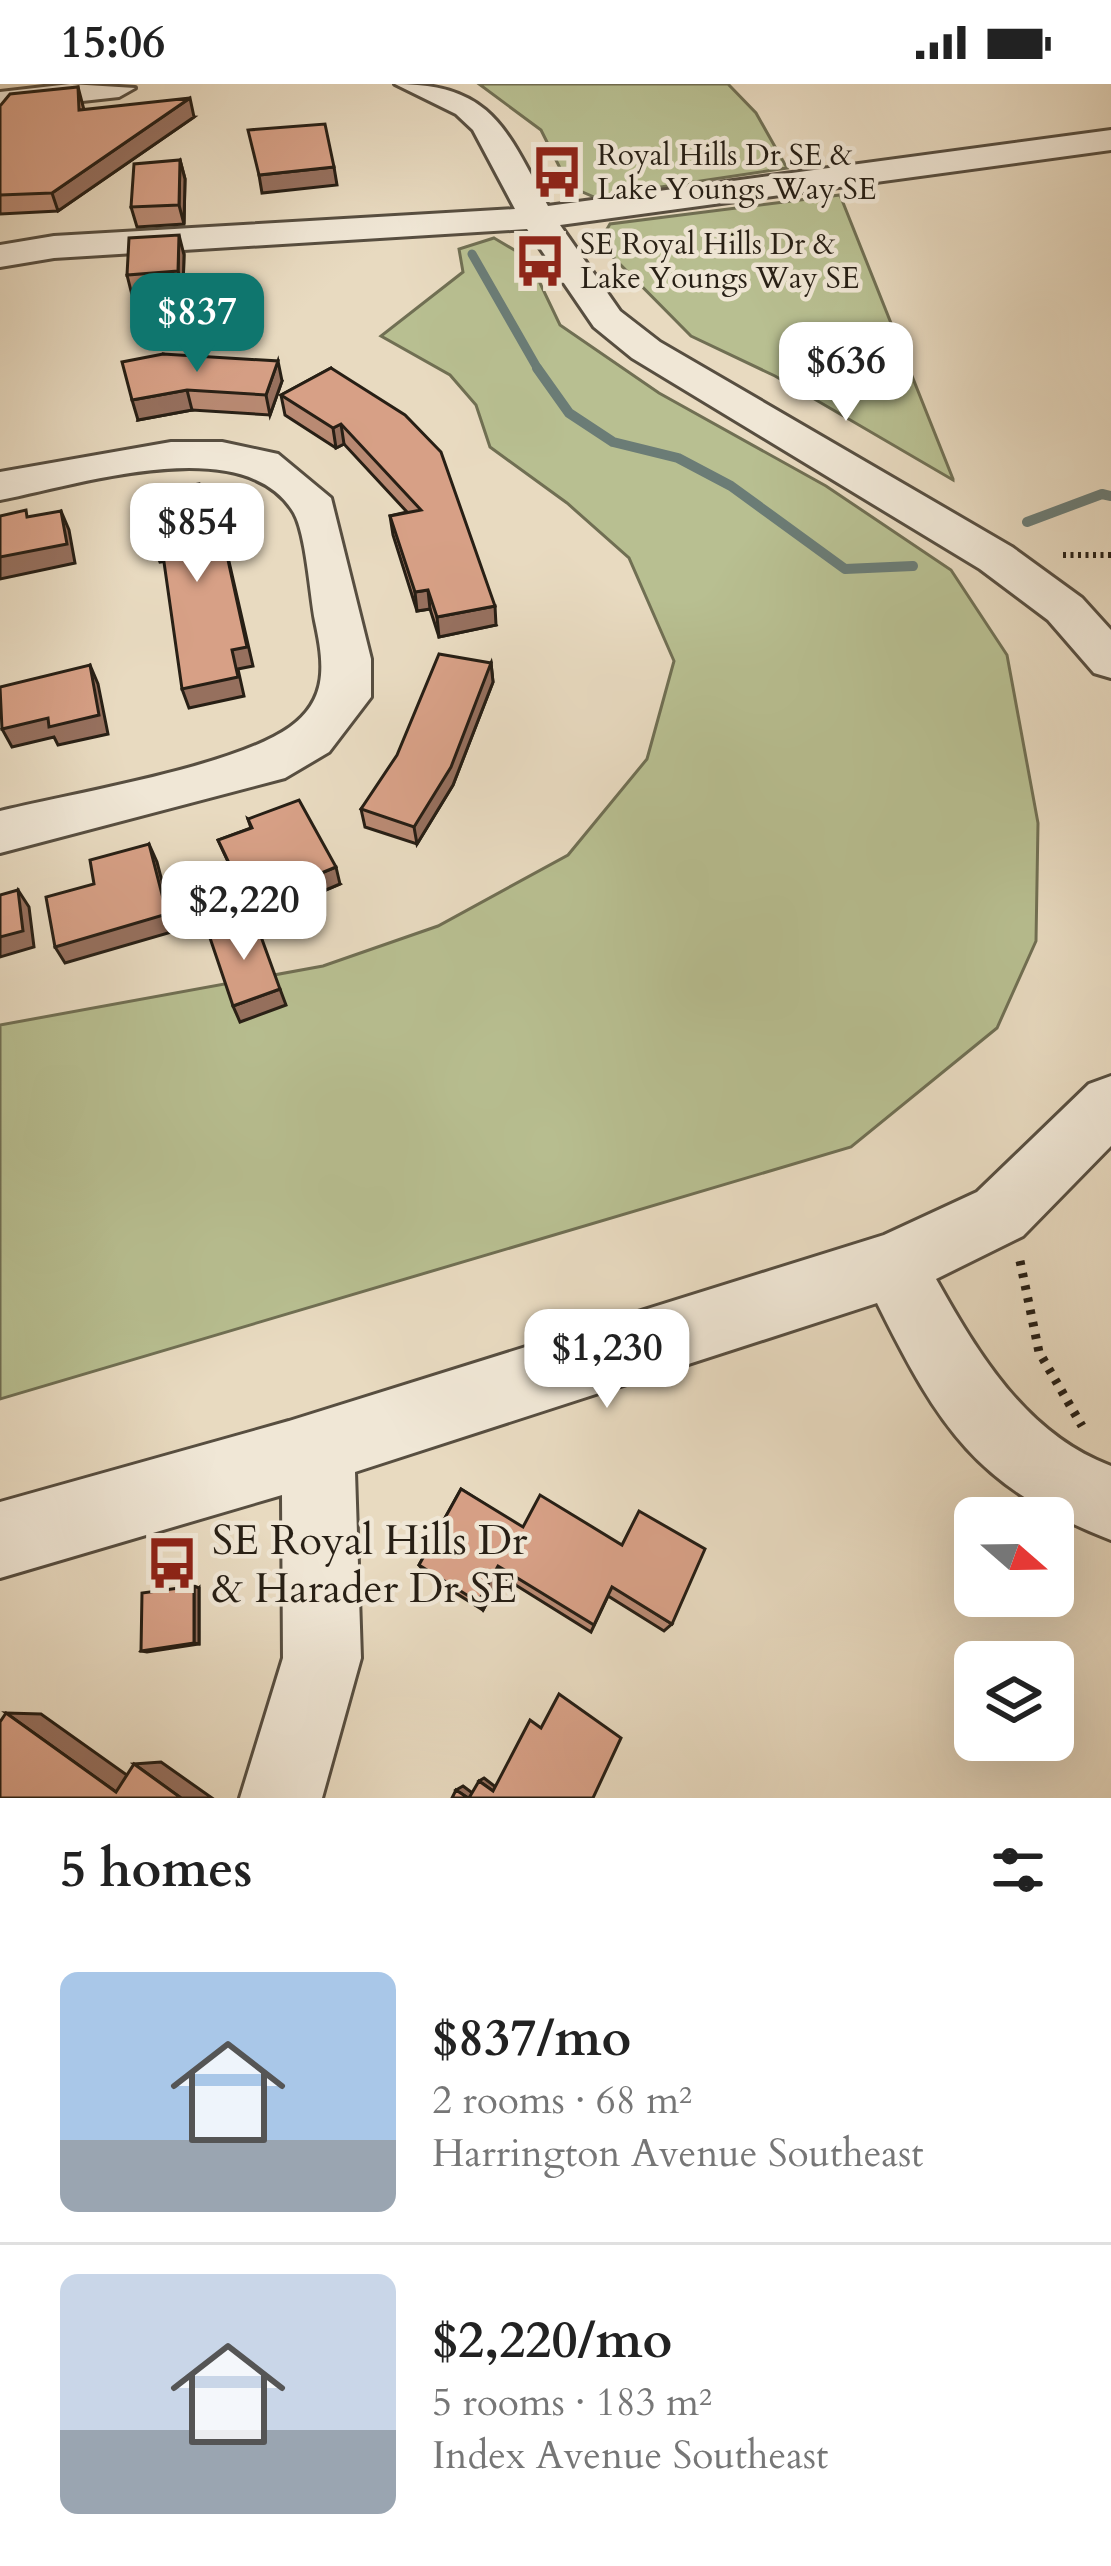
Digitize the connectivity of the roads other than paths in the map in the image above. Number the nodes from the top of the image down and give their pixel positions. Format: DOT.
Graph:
graph roads {
  1 [pos="411,84"];
  2 [pos="119,88"];
  3 [pos="0,101"];
  4 [pos="1111,140"];
  5 [pos="537,218"];
  6 [pos="0,256"];
  7 [pos="0,486"];
  8 [pos="1111,661"];
  9 [pos="0,832"];
  10 [pos="1111,1104"];
  11 [pos="893,1265"];
  12 [pos="318,1448"];
  13 [pos="1111,1503"];
  14 [pos="0,1540"];
  15 [pos="280,1798"];
  1 -- 5 [label="street"];
  2 -- 3 [label="street"];
  4 -- 5 [label="street"];
  5 -- 6 [label="street"];
  5 -- 8 [label="street"];
  7 -- 9 [label="street"];
  10 -- 11 [label="street"];
  11 -- 12 [label="street"];
  11 -- 13 [label="street"];
  12 -- 14 [label="street"];
  12 -- 15 [label="street"];
}
